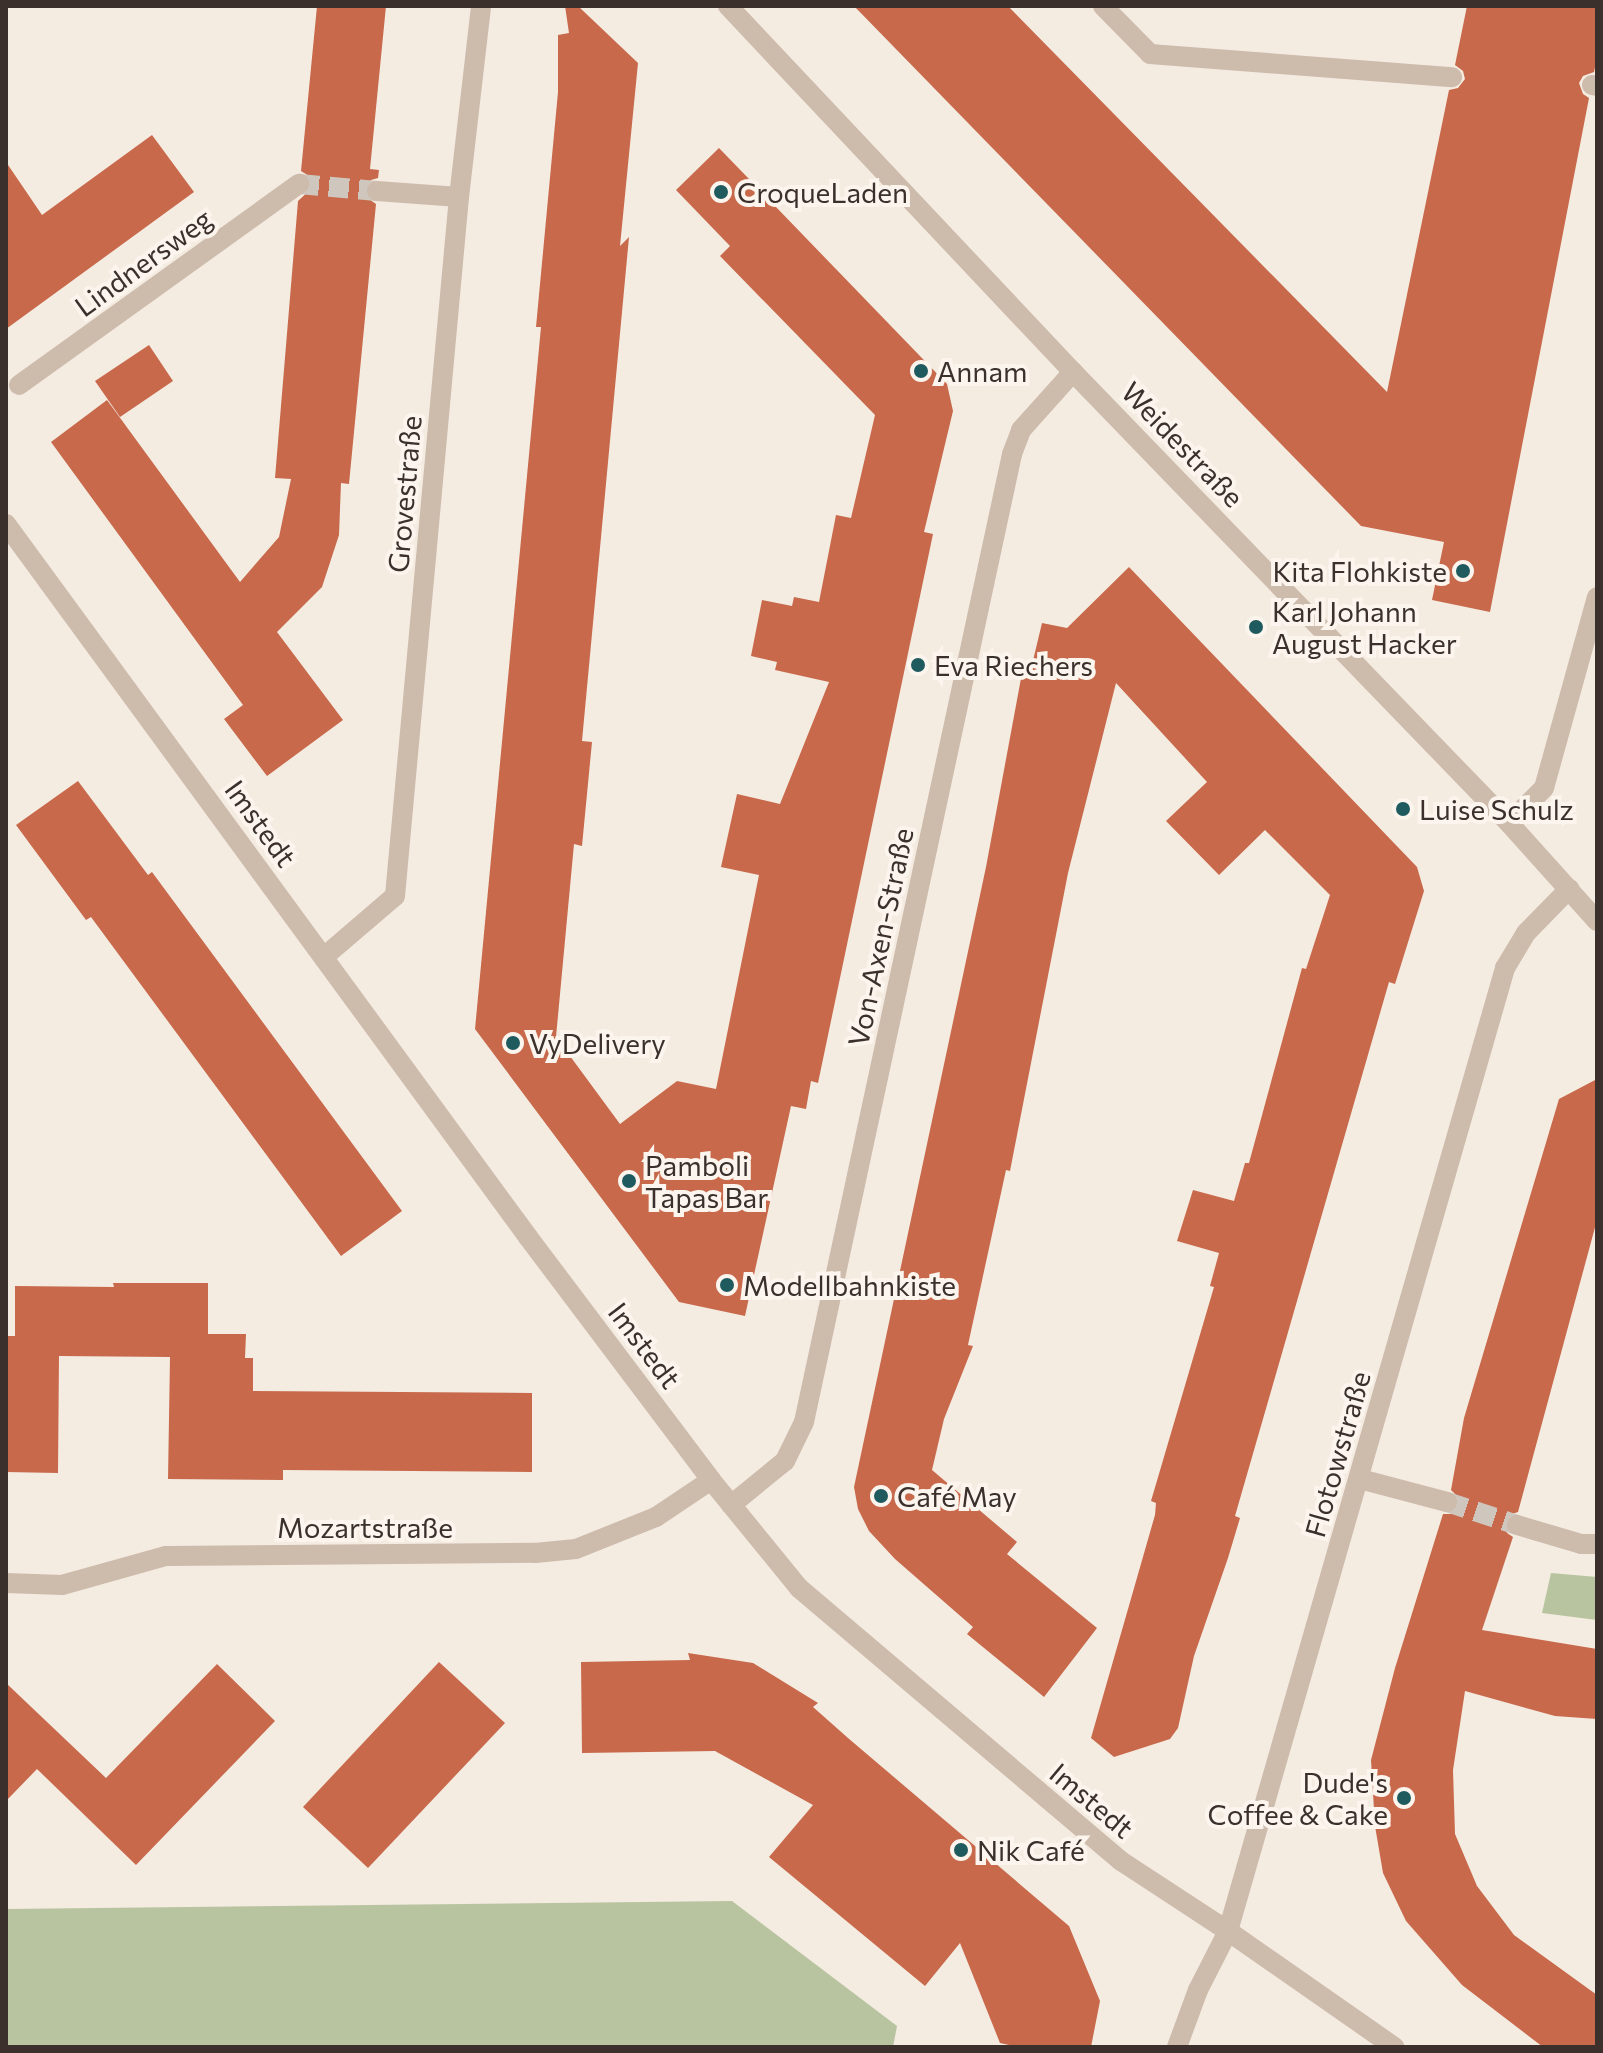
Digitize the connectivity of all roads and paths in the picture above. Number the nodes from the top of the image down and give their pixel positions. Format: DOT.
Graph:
graph roads {
  1 [pos="481,6"];
  2 [pos="728,6"];
  3 [pos="1103,6"];
  4 [pos="1452,77"];
  5 [pos="299,184"];
  6 [pos="377,191"];
  7 [pos="459,197"];
  8 [pos="1073,372"];
  9 [pos="19,385"];
  10 [pos="6,524"];
  11 [pos="1597,597"];
  12 [pos="1509,823"];
  13 [pos="1569,889"];
  14 [pos="1597,921"];
  15 [pos="325,956"];
  16 [pos="1360,1479"];
  17 [pos="711,1480"];
  18 [pos="1447,1502"];
  19 [pos="731,1505"];
  20 [pos="1517,1525"];
  21 [pos="1597,1544"];
  22 [pos="6,1583"];
  23 [pos="1228,1931"];
  24 [pos="1177,2047"];
  25 [pos="1394,2047"];
  1 -- 7 [label="street, Grovestraße"];
  2 -- 8 [label="street, Weidestraße"];
  3 -- 4 [label="street"];
  5 -- 9 [label="street, Lindnersweg"];
  6 -- 7 [label="street"];
  7 -- 15 [label="street, Grovestraße"];
  8 -- 12 [label="street, Weidestraße"];
  8 -- 19 [label="street, Von-Axen-Straße"];
  10 -- 15 [label="street, Imstedt"];
  11 -- 12 [label="street"];
  12 -- 13 [label="street, Weidestraße"];
  13 -- 14 [label="street, Weidestraße"];
  13 -- 16 [label="street, Flotowstraße"];
  15 -- 17 [label="street, Imstedt"];
  16 -- 18 [label="street"];
  16 -- 23 [label="street, Flotowstraße"];
  17 -- 19 [label="street, Imstedt"];
  17 -- 22 [label="street, Mozartstraße"];
  19 -- 23 [label="street, Imstedt"];
  20 -- 21 [label="street"];
  23 -- 24 [label="street, Flotowstraße"];
  23 -- 25 [label="street, Imstedt"];
}
